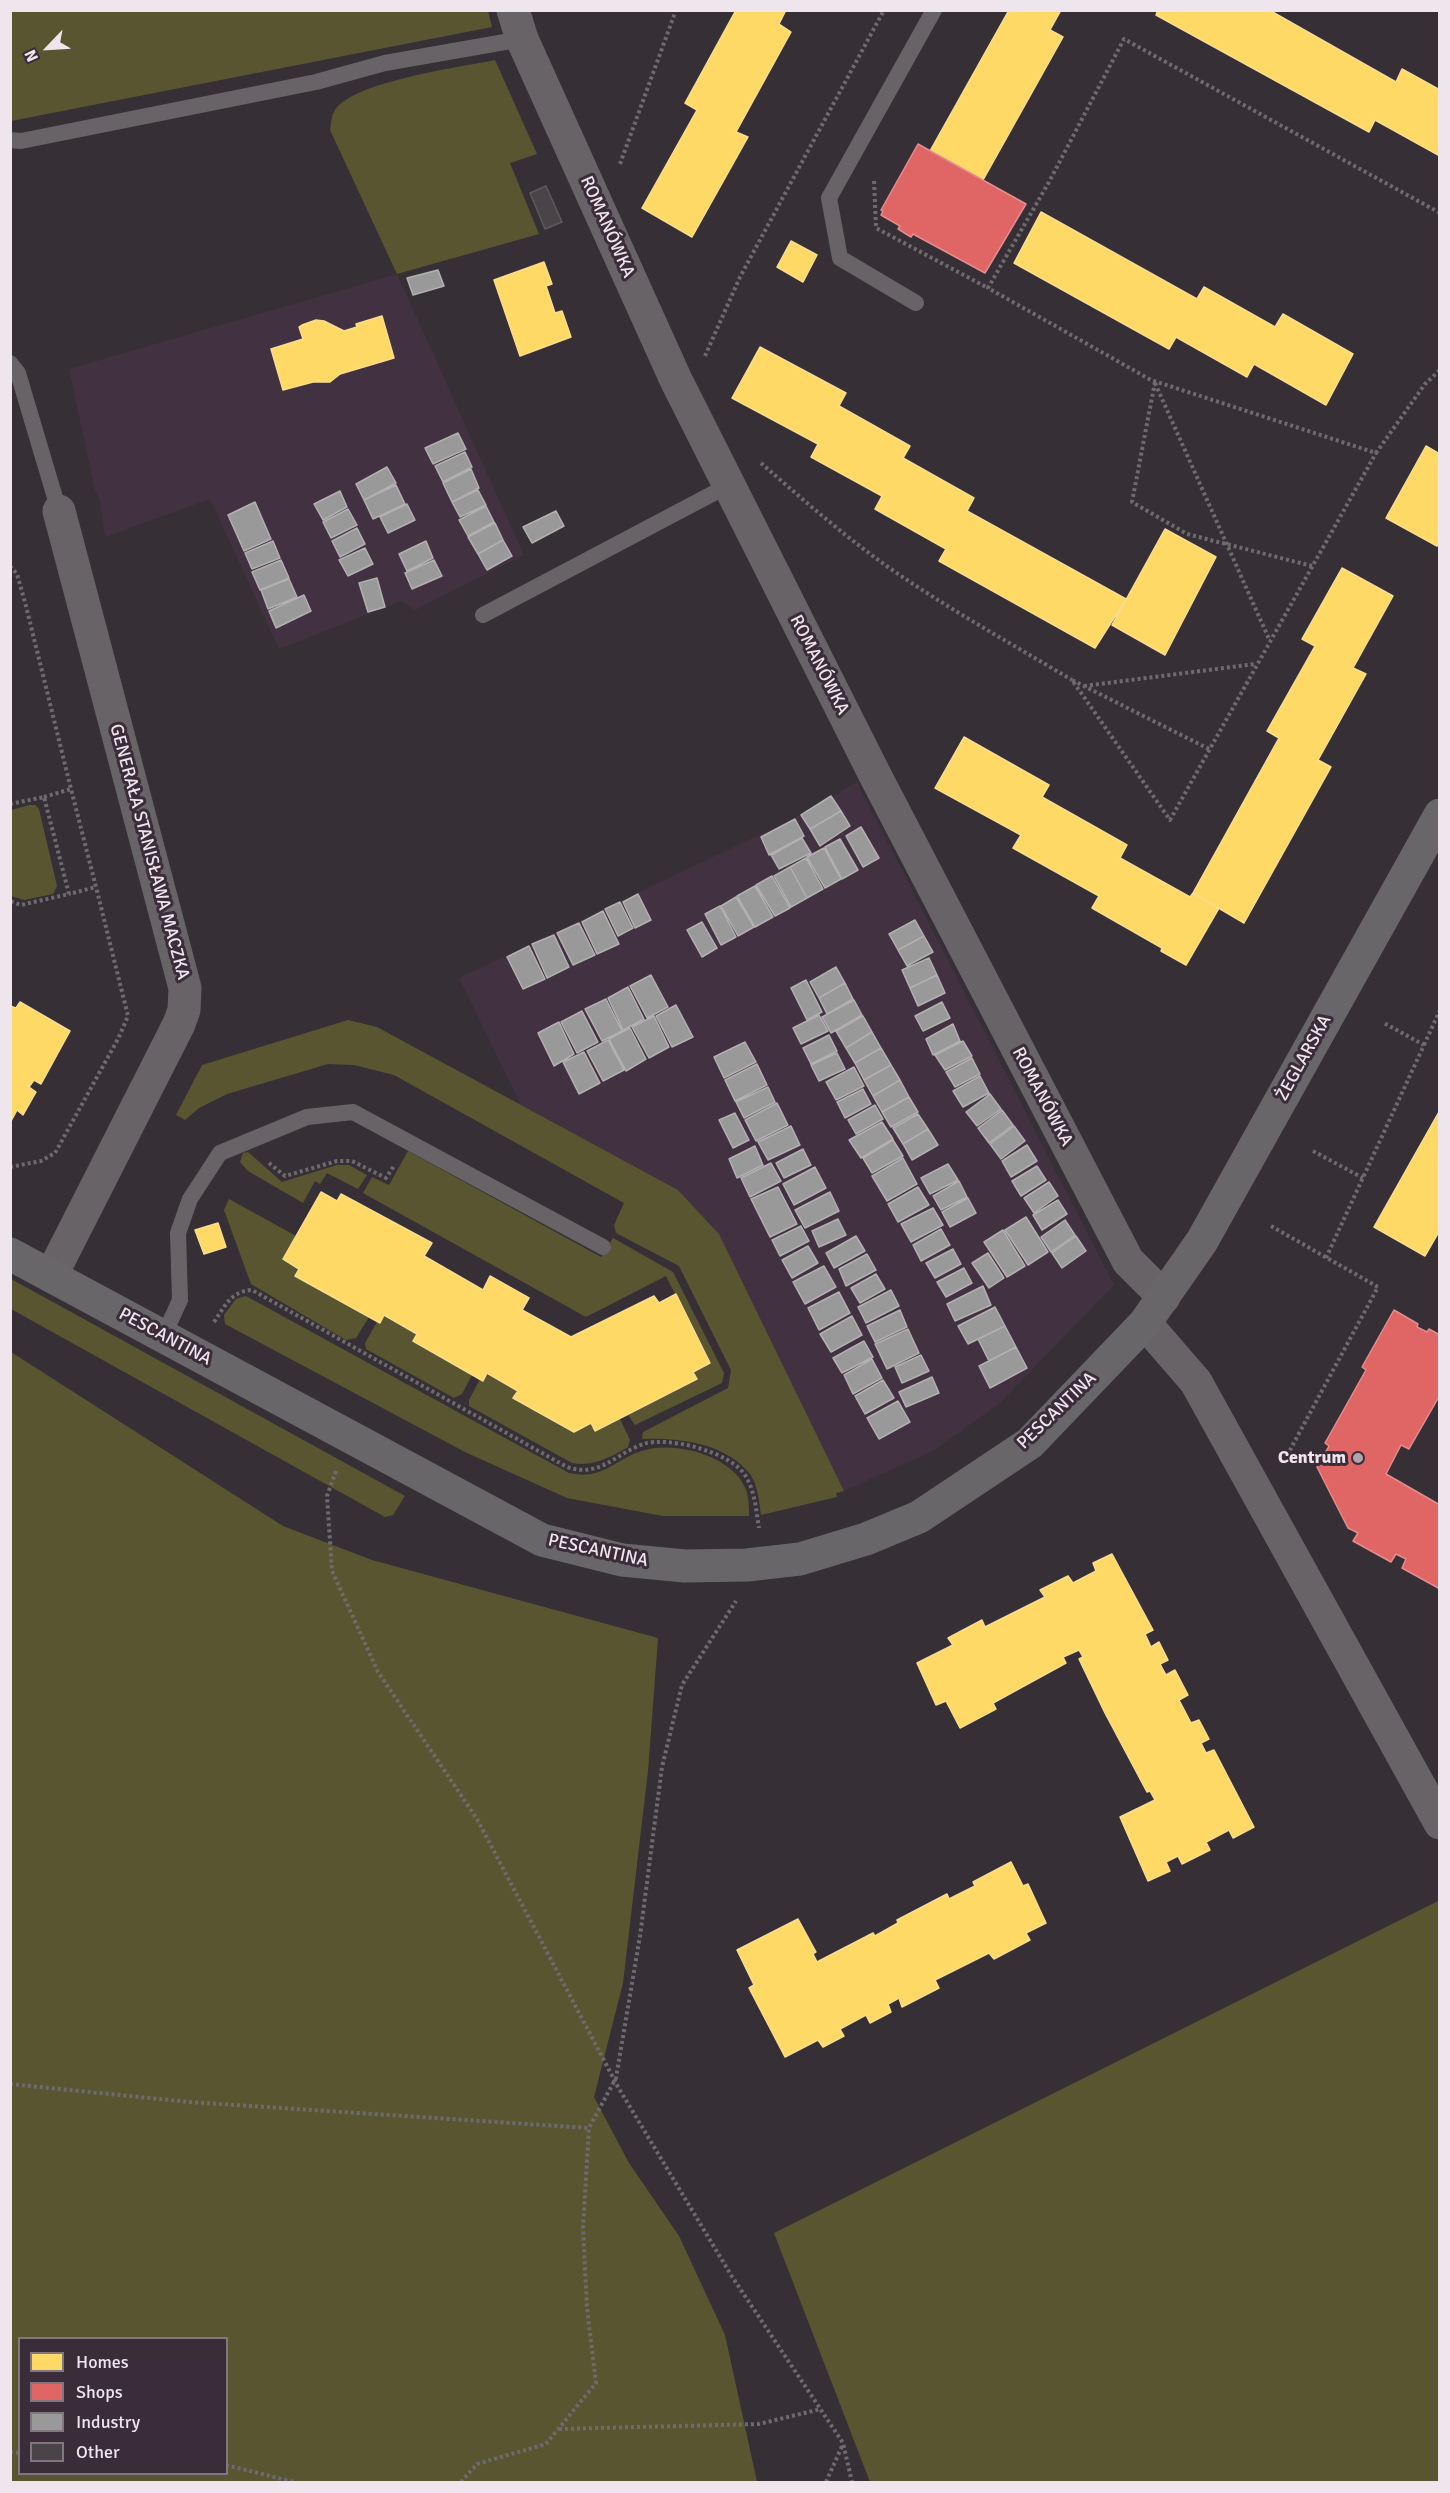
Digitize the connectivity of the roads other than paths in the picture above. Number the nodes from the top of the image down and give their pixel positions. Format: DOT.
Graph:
graph roads {
  1 [pos="934,10"];
  2 [pos="517,25"];
  3 [pos="10,140"];
  4 [pos="916,303"];
  5 [pos="10,363"];
  6 [pos="729,485"];
  7 [pos="59,511"];
  8 [pos="483,615"];
  9 [pos="1439,817"];
  10 [pos="603,1247"];
  11 [pos="10,1254"];
  12 [pos="51,1276"];
  13 [pos="1155,1310"];
  14 [pos="163,1337"];
  15 [pos="1440,1823"];
  1 -- 4 [label="lane"];
  2 -- 3 [label="lane"];
  2 -- 6 [label="street, ROMANÓWKA"];
  5 -- 7 [label="lane"];
  6 -- 8 [label="lane"];
  6 -- 13 [label="street, ROMANÓWKA"];
  7 -- 12 [label="street, GENERAŁA STANISŁAWA MACZKA"];
  9 -- 13 [label="street, ŻEGLARSKA"];
  10 -- 14 [label="lane"];
  11 -- 12 [label="street, PESCANTINA"];
  12 -- 14 [label="street, PESCANTINA"];
  13 -- 14 [label="street, PESCANTINA"];
  13 -- 15 [label="street, ROMANÓWKA"];
}
